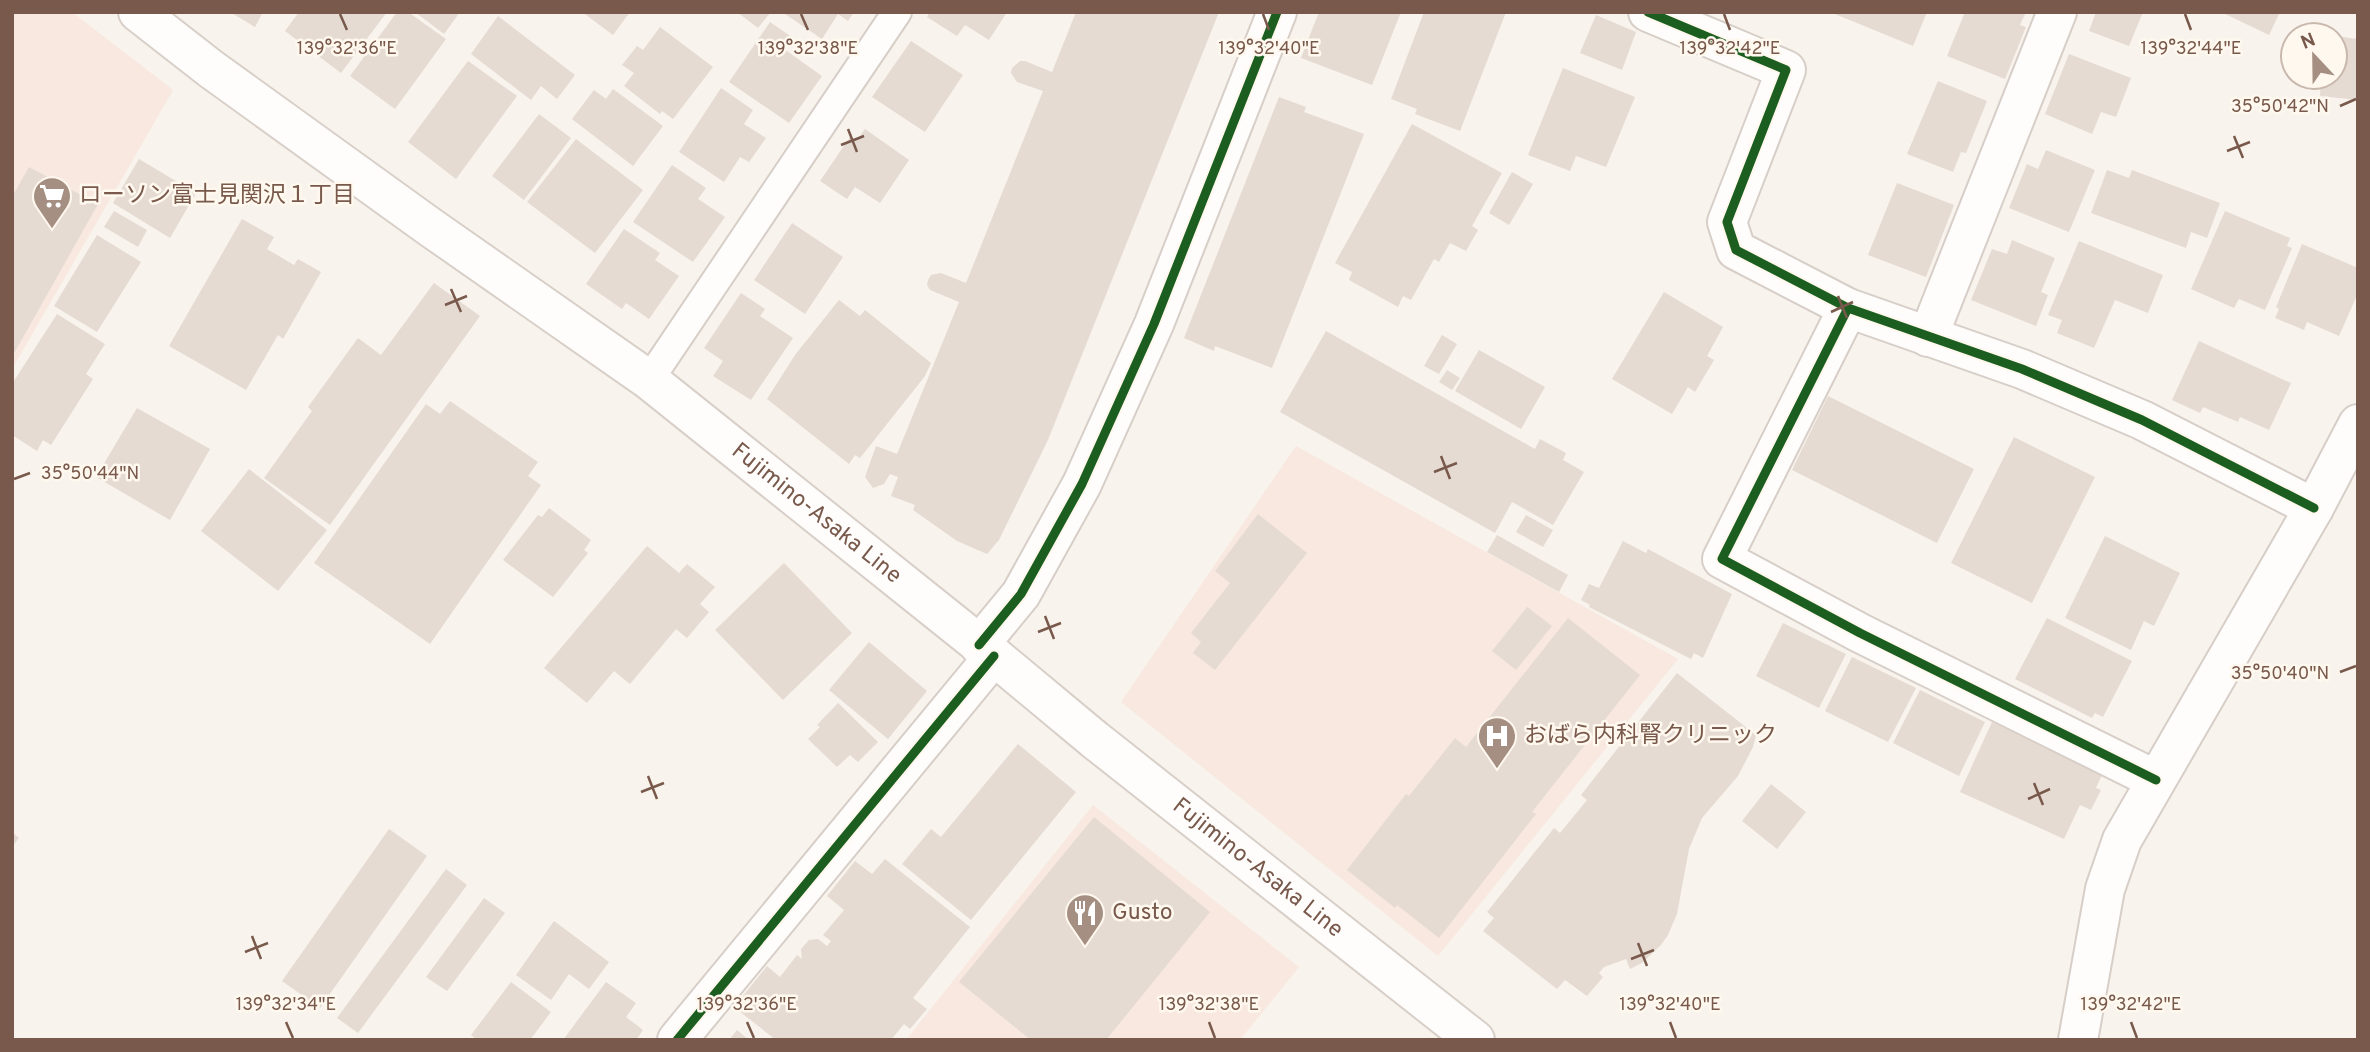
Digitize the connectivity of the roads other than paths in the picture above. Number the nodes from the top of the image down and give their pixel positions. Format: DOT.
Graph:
graph roads {
  1 [pos="138,12"];
  2 [pos="897,12"];
  3 [pos="1277,12"];
  4 [pos="1648,12"];
  5 [pos="2057,12"];
  6 [pos="1848,308"];
  7 [pos="1928,337"];
  8 [pos="649,380"];
  9 [pos="2358,424"];
  10 [pos="2314,508"];
  11 [pos="986,650"];
  12 [pos="2156,780"];
  13 [pos="677,1040"];
  14 [pos="1475,1040"];
  15 [pos="2078,1040"];
  1 -- 8 [label="street, Fujimino-Asaka Line"];
  2 -- 8 [label="lane"];
  3 -- 11 [label="street"];
  4 -- 6 [label="street"];
  5 -- 7 [label="street"];
  6 -- 7 [label="street"];
  6 -- 12 [label="street"];
  7 -- 10 [label="street"];
  8 -- 11 [label="street, Fujimino-Asaka Line"];
  9 -- 10 [label="street"];
  10 -- 12 [label="street"];
  11 -- 13 [label="street"];
  11 -- 14 [label="street, Fujimino-Asaka Line"];
  12 -- 15 [label="street"];
}
